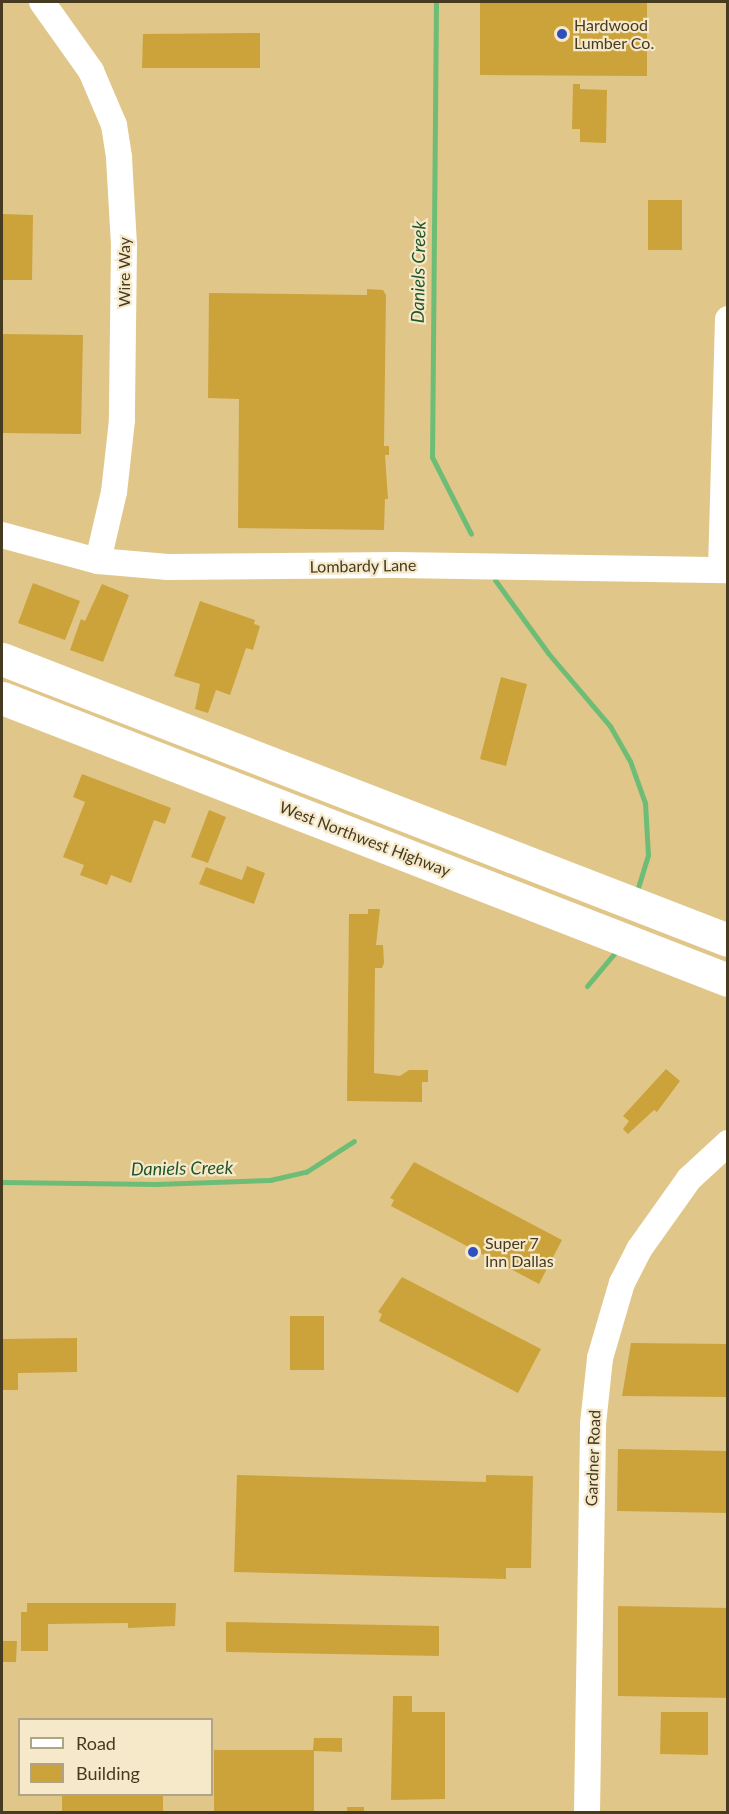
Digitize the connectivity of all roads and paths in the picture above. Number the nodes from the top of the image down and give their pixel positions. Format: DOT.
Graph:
graph roads {
  1 [pos="42,2"];
  2 [pos="728,320"];
  3 [pos="2,535"];
  4 [pos="98,561"];
  5 [pos="724,570"];
  6 [pos="2,659"];
  7 [pos="2,698"];
  8 [pos="111,701"];
  9 [pos="98,735"];
  10 [pos="334,788"];
  11 [pos="320,822"];
  12 [pos="728,940"];
  13 [pos="728,980"];
  14 [pos="728,1143"];
  15 [pos="587,1812"];
  1 -- 4 [label="street, Wire Way"];
  2 -- 5 [label="street"];
  3 -- 4 [label="street, Lombardy Lane"];
  4 -- 5 [label="street, Lombardy Lane"];
  6 -- 8 [label="main road"];
  7 -- 9 [label="main road, West Northwest Highway"];
  8 -- 9 [label="main road"];
  8 -- 10 [label="main road"];
  9 -- 11 [label="main road, West Northwest Highway"];
  10 -- 11 [label="main road"];
  10 -- 12 [label="main road"];
  11 -- 13 [label="main road, West Northwest Highway"];
  14 -- 15 [label="street, Gardner Road"];
}
